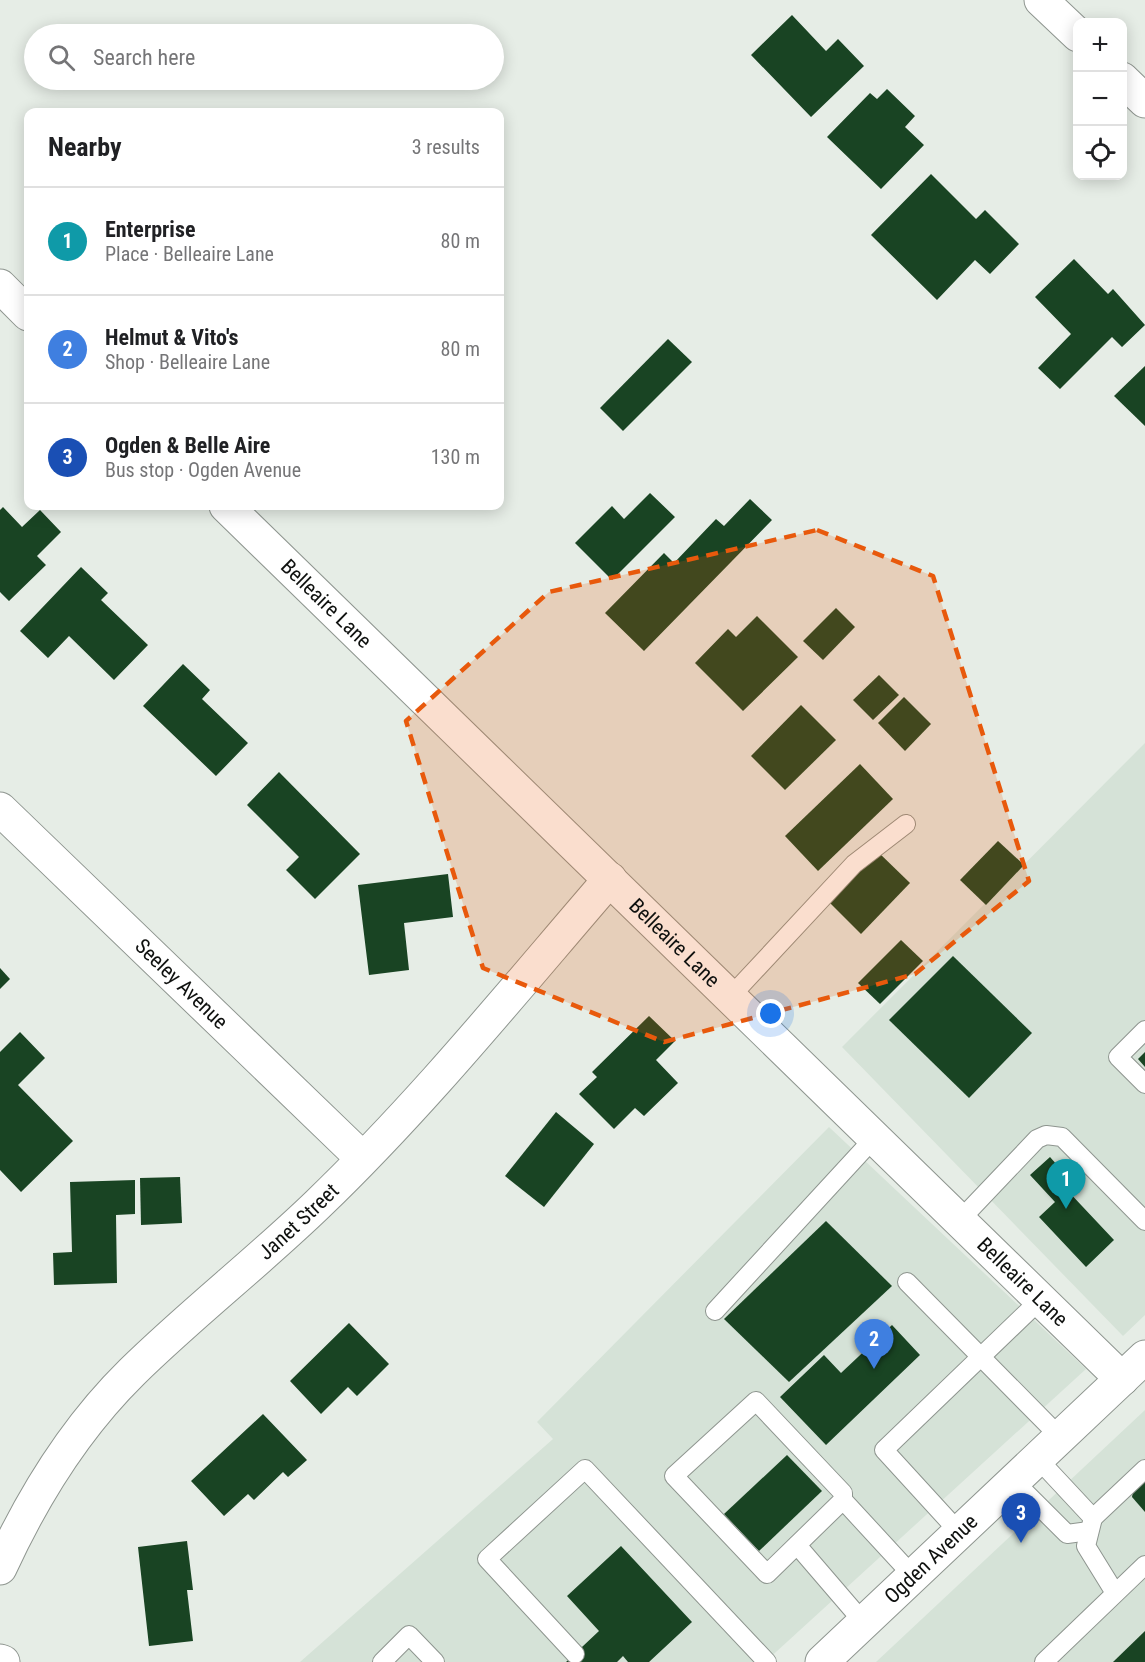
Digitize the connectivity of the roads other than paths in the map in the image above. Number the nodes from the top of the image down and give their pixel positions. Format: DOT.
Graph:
graph roads {
  1 [pos="1041,0"];
  2 [pos="1073,31"];
  3 [pos="1127,84"];
  4 [pos="1145,101"];
  5 [pos="0,286"];
  6 [pos="24,310"];
  7 [pos="230,510"];
  8 [pos="0,809"];
  9 [pos="906,824"];
  10 [pos="610,879"];
  11 [pos="731,996"];
  12 [pos="1145,1030"];
  13 [pos="1145,1084"];
  14 [pos="875,1137"];
  15 [pos="362,1158"];
  16 [pos="960,1220"];
  17 [pos="1145,1221"];
  18 [pos="907,1282"];
  19 [pos="1042,1298"];
  20 [pos="715,1311"];
  21 [pos="981,1359"];
  22 [pos="1134,1368"];
  23 [pos="1049,1448"];
  24 [pos="1145,1469"];
  25 [pos="1014,1481"];
  26 [pos="843,1500"];
  27 [pos="1091,1525"];
  28 [pos="959,1532"];
  29 [pos="796,1545"];
  30 [pos="1145,1565"];
  31 [pos="0,1568"];
  32 [pos="913,1576"];
  33 [pos="1115,1593"];
  34 [pos="864,1623"];
  35 [pos="575,1654"];
  36 [pos="382,1662"];
  37 [pos="435,1662"];
  38 [pos="767,1662"];
  39 [pos="822,1662"];
  40 [pos="1044,1662"];
  1 -- 2 [label="street"];
  3 -- 4 [label="street"];
  5 -- 6 [label="street"];
  7 -- 10 [label="street, Belleaire Lane"];
  8 -- 15 [label="street, Seeley Avenue"];
  9 -- 11 [label="lane"];
  10 -- 11 [label="street, Belleaire Lane"];
  10 -- 15 [label="street, Janet Street"];
  11 -- 14 [label="street, Belleaire Lane"];
  12 -- 13 [label="lane"];
  14 -- 16 [label="street, Belleaire Lane"];
  14 -- 20 [label="lane"];
  15 -- 31 [label="street, Janet Street"];
  16 -- 17 [label="lane"];
  16 -- 19 [label="street, Belleaire Lane"];
  18 -- 21 [label="lane"];
  19 -- 21 [label="lane"];
  19 -- 22 [label="street, Belleaire Lane"];
  21 -- 23 [label="lane"];
  21 -- 28 [label="lane"];
  22 -- 23 [label="street, Ogden Avenue"];
  23 -- 25 [label="street, Ogden Avenue"];
  23 -- 27 [label="lane"];
  24 -- 27 [label="lane"];
  25 -- 27 [label="lane"];
  25 -- 28 [label="street, Ogden Avenue"];
  26 -- 29 [label="lane"];
  26 -- 29 [label="lane"];
  26 -- 32 [label="lane"];
  27 -- 33 [label="lane"];
  28 -- 32 [label="street, Ogden Avenue"];
  29 -- 34 [label="lane"];
  30 -- 33 [label="lane"];
  32 -- 34 [label="street, Ogden Avenue"];
  33 -- 40 [label="lane"];
  34 -- 39 [label="street, Ogden Avenue"];
  35 -- 38 [label="lane"];
  36 -- 37 [label="lane"];
}
